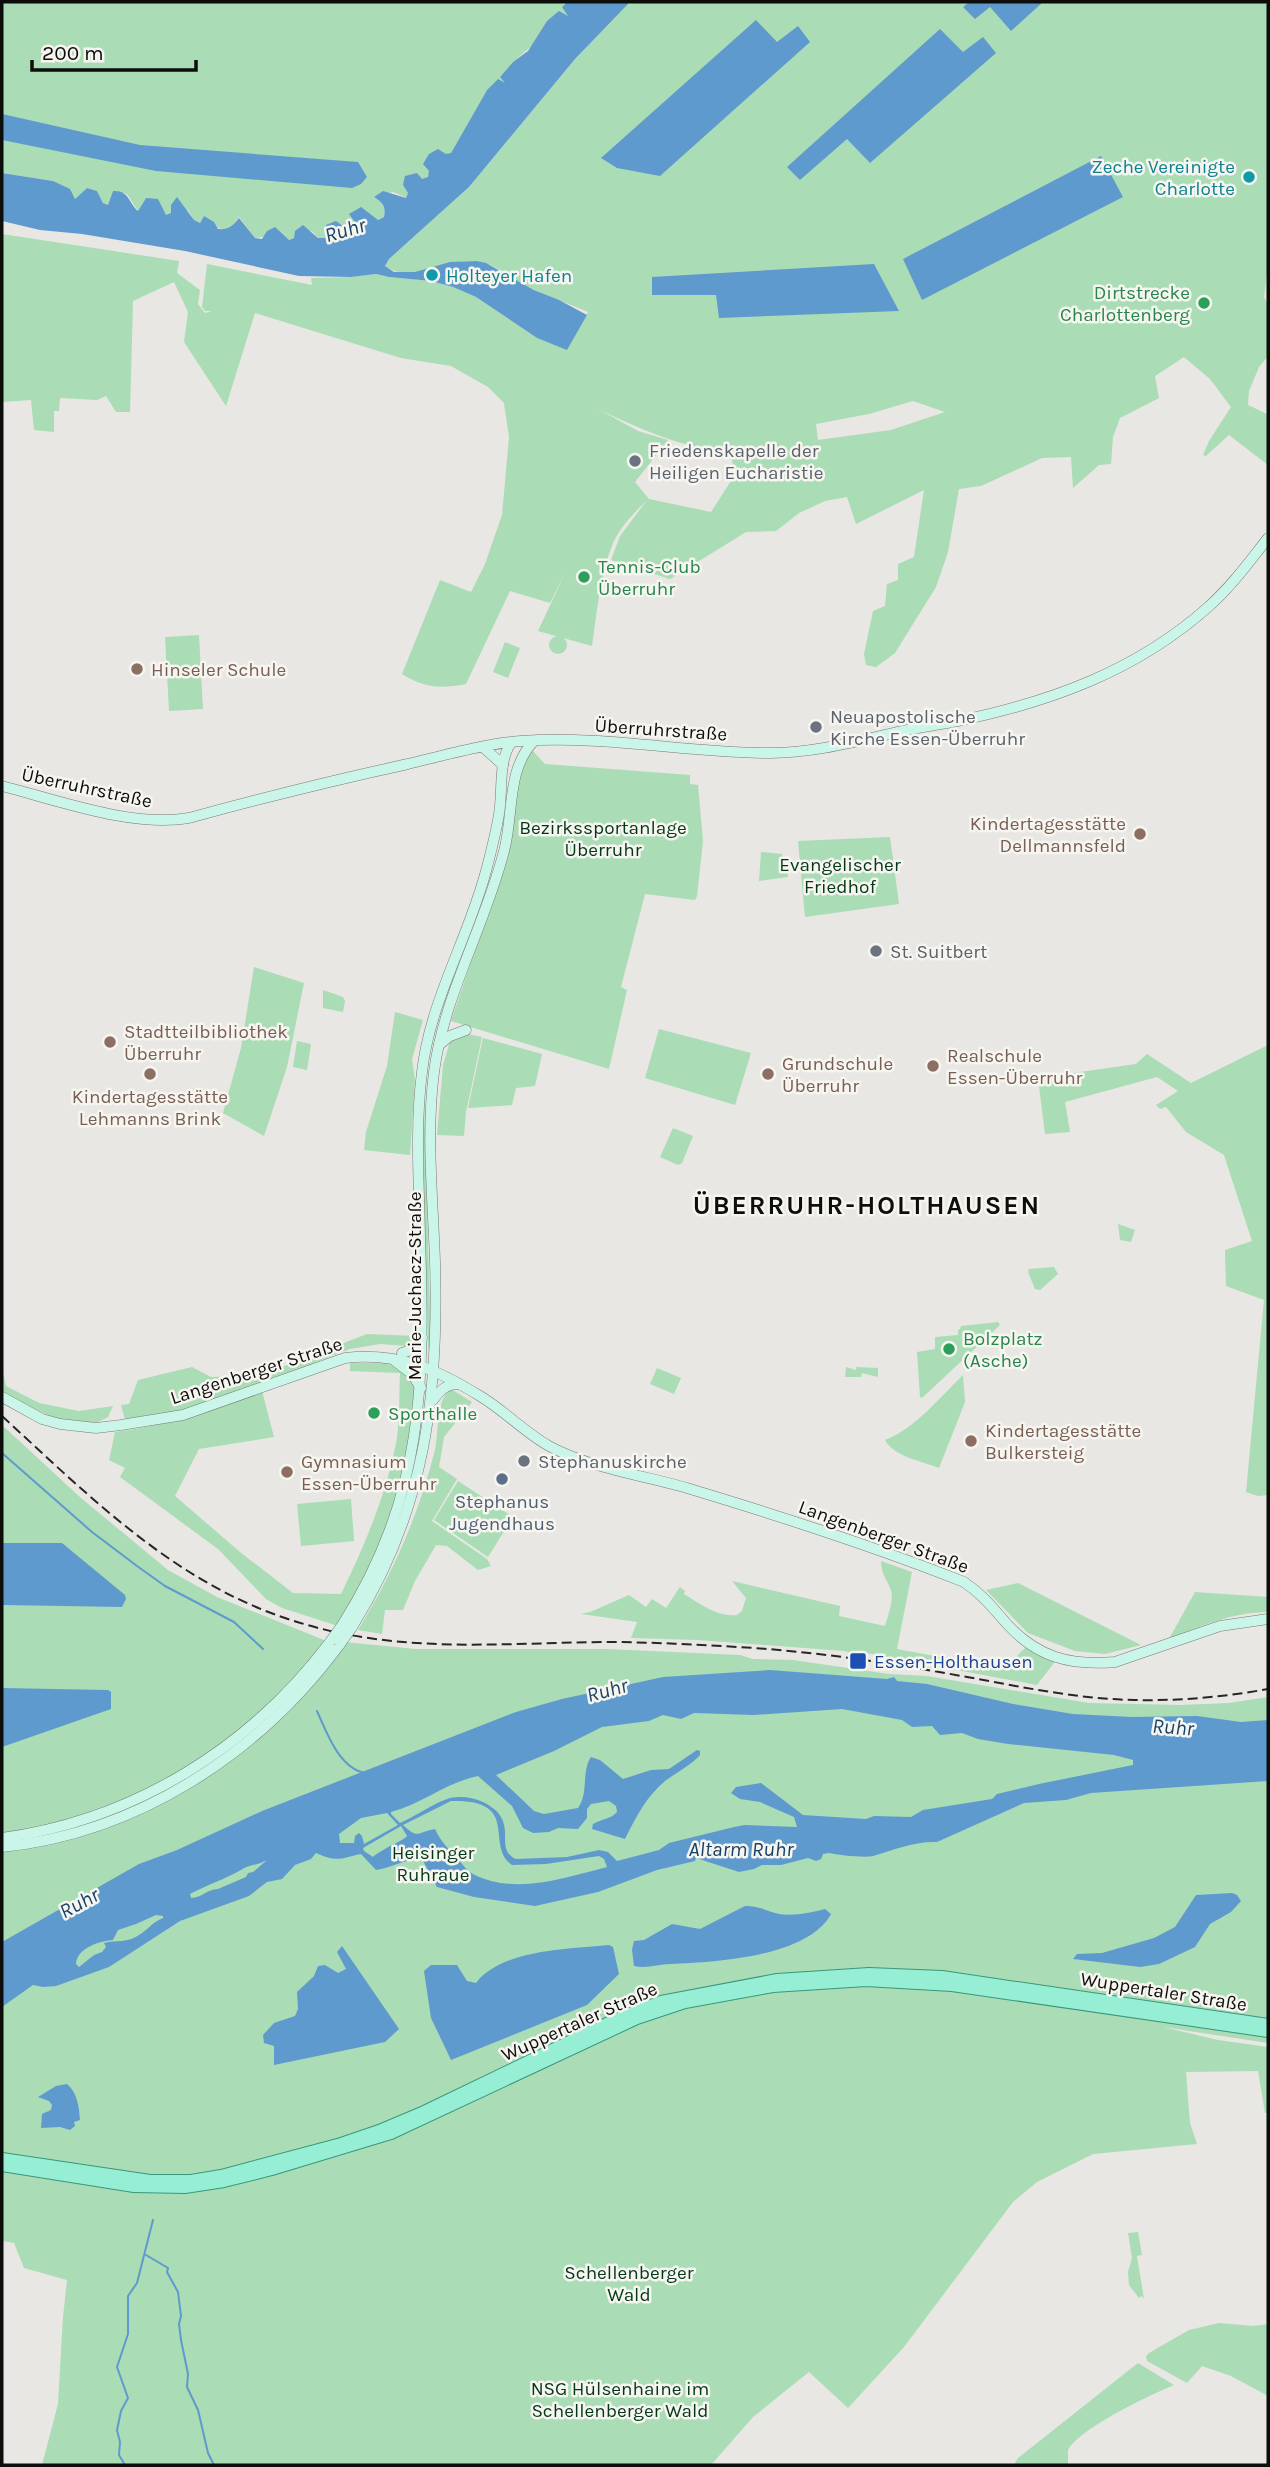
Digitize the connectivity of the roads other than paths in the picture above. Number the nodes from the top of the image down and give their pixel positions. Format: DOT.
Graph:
graph roads {
  1 [pos="1268,538"];
  2 [pos="534,741"];
  3 [pos="512,743"];
  4 [pos="483,747"];
  5 [pos="503,765"];
  6 [pos="518,766"];
  7 [pos="2,786"];
  8 [pos="466,1030"];
  9 [pos="439,1045"];
  10 [pos="422,1338"];
  11 [pos="402,1353"];
  12 [pos="361,1356"];
  13 [pos="389,1357"];
  14 [pos="422,1362"];
  15 [pos="433,1366"];
  16 [pos="459,1384"];
  17 [pos="421,1388"];
  18 [pos="481,1396"];
  19 [pos="2,1397"];
  20 [pos="431,1402"];
  21 [pos="1268,1619"];
  22 [pos="348,1625"];
  23 [pos="335,1643"];
  24 [pos="2,1838"];
  25 [pos="2,1847"];
  26 [pos="1268,2024"];
  27 [pos="1268,2032"];
  28 [pos="2,2158"];
  29 [pos="2,2166"];
  1 -- 2 [label="main road, Überruhrstraße"];
  2 -- 3 [label="main road, Überruhrstraße"];
  2 -- 6 [label="main road, Marie-Juchacz-Straße"];
  3 -- 4 [label="main road, Überruhrstraße"];
  3 -- 5 [label="main road, Marie-Juchacz-Straße"];
  3 -- 6 [label="main road, Marie-Juchacz-Straße"];
  4 -- 5 [label="main road"];
  4 -- 7 [label="main road, Überruhrstraße"];
  5 -- 10 [label="main road, Marie-Juchacz-Straße"];
  6 -- 9 [label="main road, Marie-Juchacz-Straße"];
  8 -- 9 [label="main road"];
  9 -- 15 [label="main road, Marie-Juchacz-Straße"];
  10 -- 11 [label="main road"];
  10 -- 14 [label="main road, Marie-Juchacz-Straße"];
  11 -- 12 [label="main road, Langenberger Straße"];
  11 -- 14 [label="main road, Langenberger Straße"];
  12 -- 13 [label="main road, Langenberger Straße"];
  12 -- 19 [label="main road, Langenberger Straße"];
  13 -- 14 [label="main road, Langenberger Straße"];
  13 -- 17 [label="main road"];
  14 -- 15 [label="main road, Langenberger Straße"];
  14 -- 17 [label="main road, Marie-Juchacz-Straße"];
  15 -- 16 [label="main road, Langenberger Straße"];
  15 -- 18 [label="main road, Langenberger Straße"];
  15 -- 20 [label="main road, Marie-Juchacz-Straße"];
  16 -- 18 [label="main road, Langenberger Straße"];
  16 -- 20 [label="main road"];
  17 -- 22 [label="main road, Marie-Juchacz-Straße"];
  18 -- 21 [label="main road, Langenberger Straße"];
  20 -- 22 [label="main road, Marie-Juchacz-Straße"];
  22 -- 23 [label="main road, Marie-Juchacz-Straße, bridge"];
  23 -- 24 [label="main road, Marie-Juchacz-Straße"];
  23 -- 25 [label="main road, Marie-Juchacz-Straße"];
  26 -- 28 [label="main road, Wuppertaler Straße"];
  27 -- 29 [label="main road, Wuppertaler Straße"];
}
